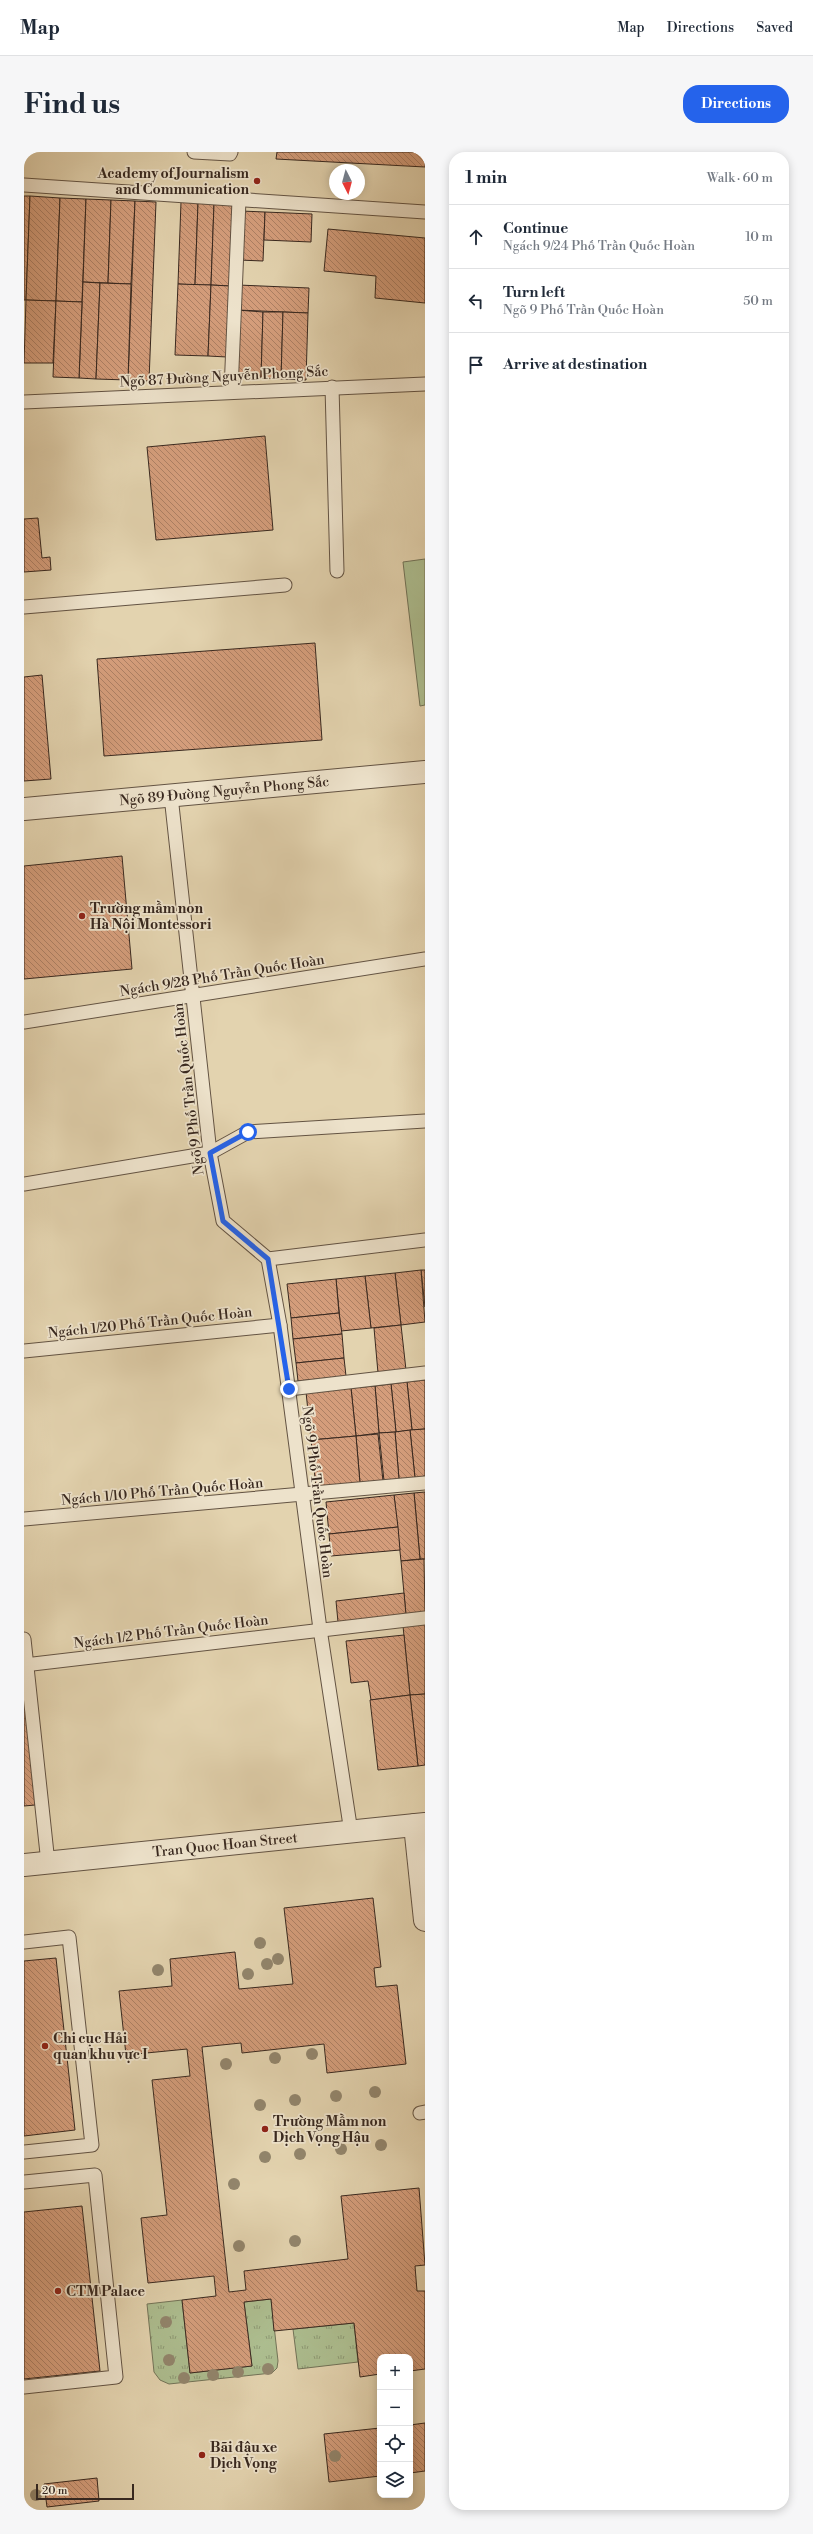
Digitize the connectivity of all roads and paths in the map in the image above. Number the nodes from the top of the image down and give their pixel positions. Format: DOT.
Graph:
graph roads {
  1 [pos="194,152"];
  2 [pos="230,152"];
  3 [pos="24,185"];
  4 [pos="239,200"];
  5 [pos="425,212"];
  6 [pos="425,384"];
  7 [pos="332,387"];
  8 [pos="231,391"];
  9 [pos="24,402"];
  10 [pos="337,571"];
  11 [pos="285,585"];
  12 [pos="24,607"];
  13 [pos="425,772"];
  14 [pos="171,796"];
  15 [pos="24,809"];
  16 [pos="425,959"];
  17 [pos="193,996"];
  18 [pos="24,1022"];
  19 [pos="425,1121"];
  20 [pos="210,1153"];
  21 [pos="24,1184"];
  22 [pos="425,1240"];
  23 [pos="268,1259"];
  24 [pos="280,1325"];
  25 [pos="24,1351"];
  26 [pos="425,1373"];
  27 [pos="289,1389"];
  28 [pos="425,1483"];
  29 [pos="303,1494"];
  30 [pos="24,1519"];
  31 [pos="425,1618"];
  32 [pos="320,1629"];
  33 [pos="24,1639"];
  34 [pos="25,1665"];
  35 [pos="420,1824"];
  36 [pos="351,1832"];
  37 [pos="48,1863"];
  38 [pos="24,1865"];
  39 [pos="425,1920"];
  40 [pos="24,1942"];
  41 [pos="24,2152"];
  42 [pos="24,2182"];
  43 [pos="24,2387"];
  1 -- 2 [label="lane"];
  3 -- 4 [label="lane"];
  4 -- 5 [label="lane"];
  4 -- 8 [label="lane"];
  6 -- 7 [label="lane, Ngõ 87 Đường Nguyễn Phong Sắc"];
  7 -- 8 [label="lane, Ngõ 87 Đường Nguyễn Phong Sắc"];
  7 -- 10 [label="lane"];
  8 -- 9 [label="lane, Ngõ 87 Đường Nguyễn Phong Sắc"];
  11 -- 12 [label="lane"];
  13 -- 14 [label="street, Ngõ 89 Đường Nguyễn Phong Sắc"];
  14 -- 15 [label="street, Ngõ 89 Đường Nguyễn Phong Sắc"];
  14 -- 17 [label="lane, Ngõ 9 Phố Trần Quốc Hoàn"];
  16 -- 17 [label="lane, Ngách 9/28 Phố Trần Quốc Hoàn"];
  17 -- 18 [label="lane, Ngách 9/28 Phố Trần Quốc Hoàn"];
  17 -- 20 [label="lane, Ngõ 9 Phố Trần Quốc Hoàn"];
  19 -- 20 [label="lane"];
  20 -- 21 [label="lane"];
  20 -- 23 [label="lane, Ngõ 9 Phố Trần Quốc Hoàn"];
  22 -- 23 [label="lane"];
  23 -- 24 [label="lane, Ngõ 9 Phố Trần Quốc Hoàn"];
  24 -- 25 [label="lane, Ngách 1/20 Phố Trần Quốc Hoàn"];
  24 -- 27 [label="lane, Ngõ 9 Phố Trần Quốc Hoàn"];
  26 -- 27 [label="lane"];
  27 -- 29 [label="lane, Ngõ 9 Phố Trần Quốc Hoàn"];
  28 -- 29 [label="lane, Ngách 1/10 Phố Trần Quốc Hoàn"];
  29 -- 30 [label="lane, Ngách 1/10 Phố Trần Quốc Hoàn"];
  29 -- 32 [label="lane, Ngõ 9 Phố Trần Quốc Hoàn"];
  31 -- 32 [label="lane, Ngách 1/2 Phố Trần Quốc Hoàn"];
  32 -- 34 [label="lane, Ngách 1/2 Phố Trần Quốc Hoàn"];
  32 -- 36 [label="lane, Ngõ 9 Phố Trần Quốc Hoàn"];
  33 -- 34 [label="lane"];
  34 -- 37 [label="lane"];
  35 -- 36 [label="street, Tran Quoc Hoan Street"];
  35 -- 39 [label="street"];
  36 -- 37 [label="street, Tran Quoc Hoan Street"];
  37 -- 38 [label="street, Tran Quoc Hoan Street"];
  40 -- 41 [label="lane"];
  42 -- 43 [label="lane"];
}
